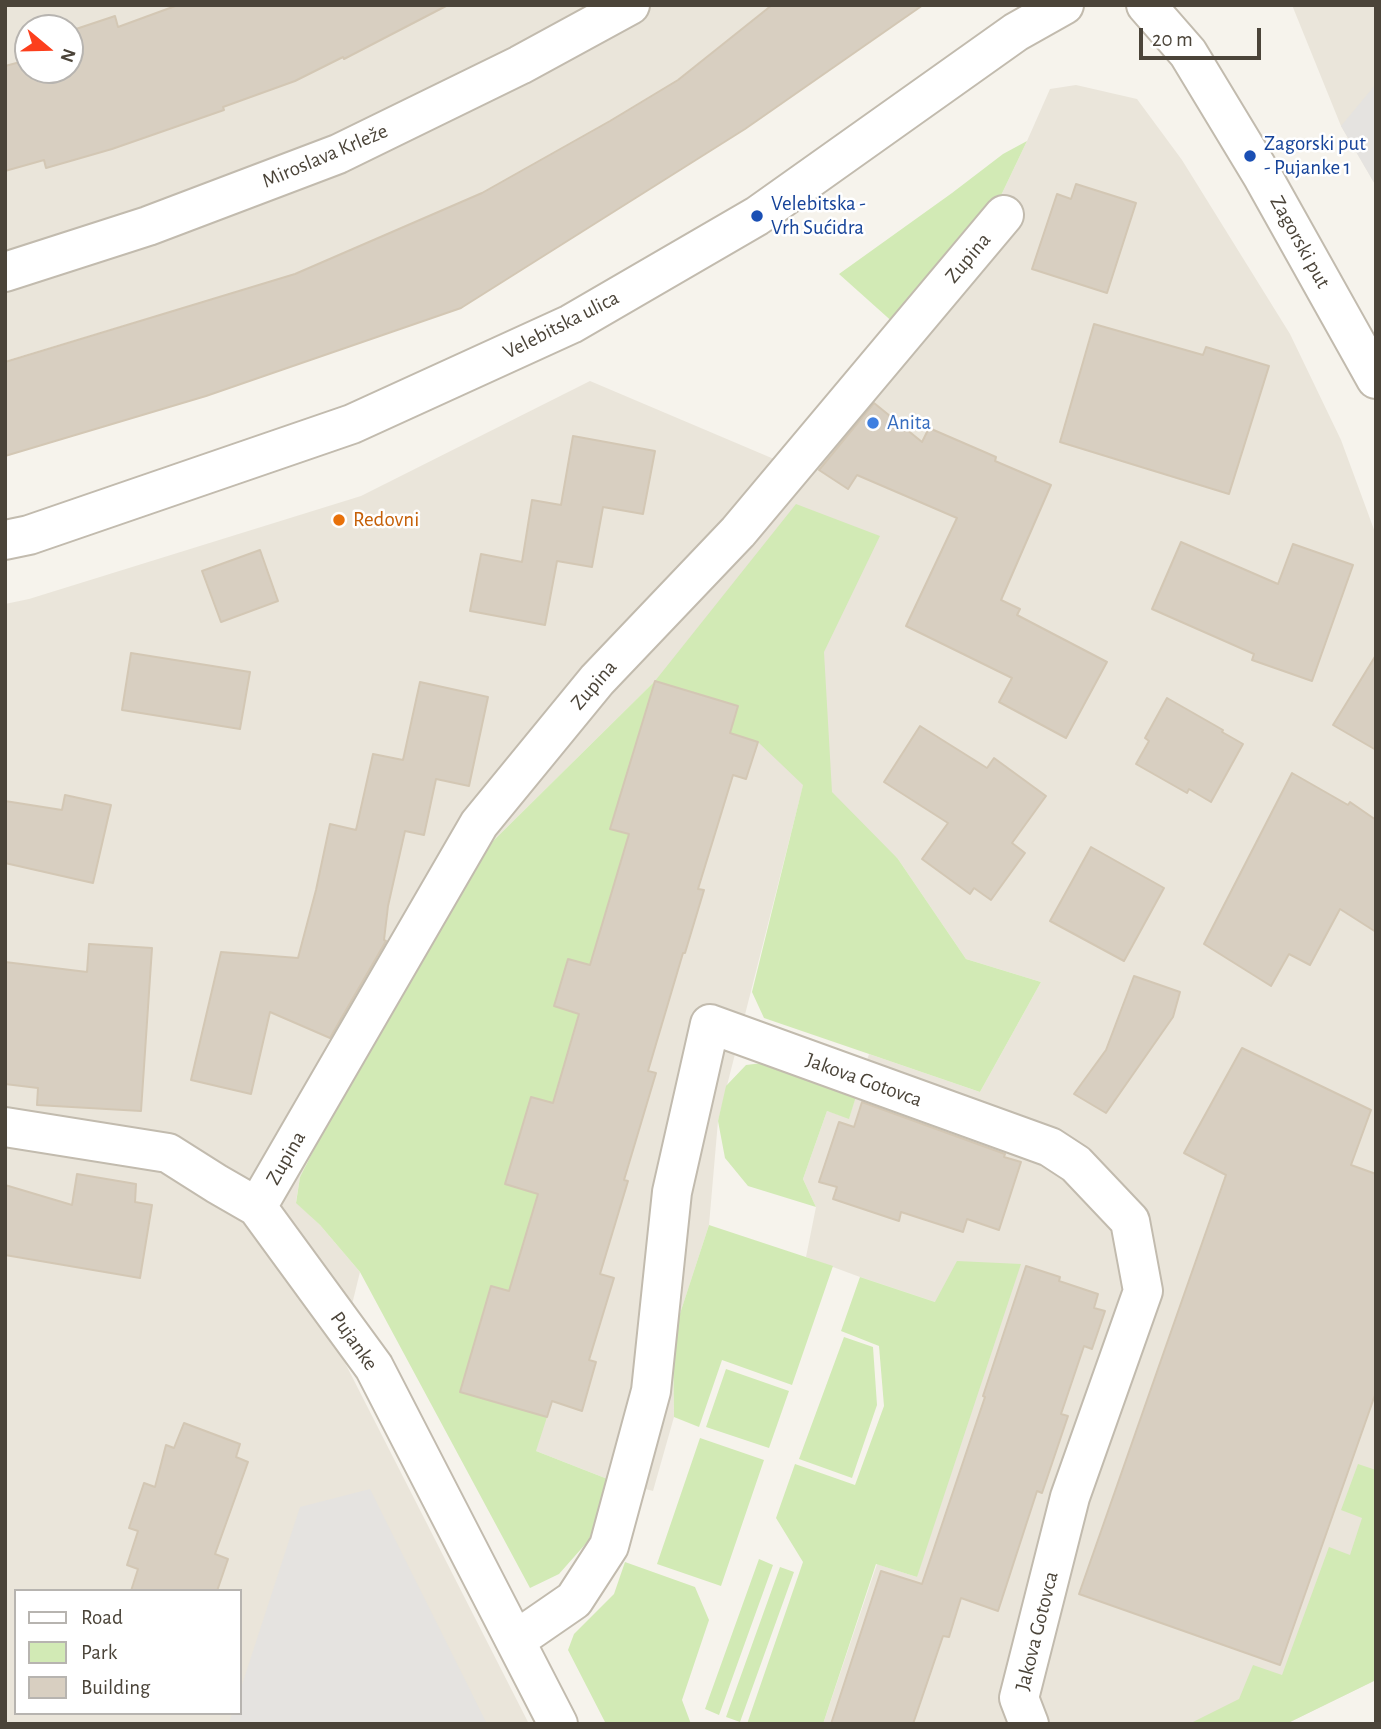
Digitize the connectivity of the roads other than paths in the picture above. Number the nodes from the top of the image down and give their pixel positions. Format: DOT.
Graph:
graph roads {
  1 [pos="630,5"];
  2 [pos="1064,5"];
  3 [pos="1146,5"];
  4 [pos="1004,215"];
  5 [pos="5,272"];
  6 [pos="1376,379"];
  7 [pos="5,540"];
  8 [pos="5,1127"];
  9 [pos="257,1207"];
  10 [pos="516,1640"];
  11 [pos="558,1724"];
  12 [pos="1029,1724"];
  1 -- 5 [label="street, Miroslava Krleže"];
  2 -- 7 [label="street, Velebitska ulica"];
  3 -- 6 [label="street, Zagorski put"];
  4 -- 9 [label="street, Zupina"];
  8 -- 9 [label="street, Pujanke"];
  9 -- 10 [label="street, Pujanke"];
  10 -- 11 [label="street, Pujanke"];
  10 -- 12 [label="street, Jakova Gotovca"];
}
